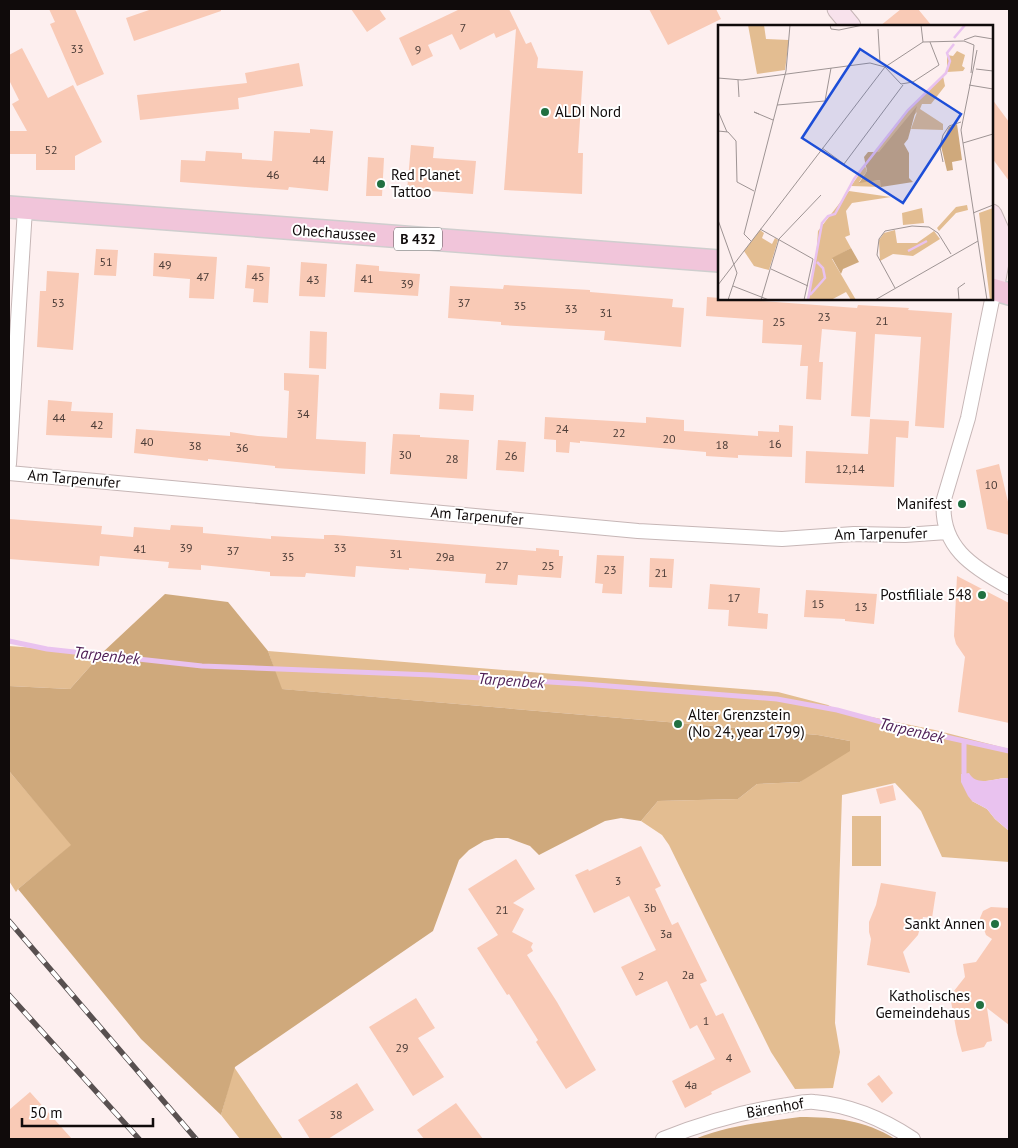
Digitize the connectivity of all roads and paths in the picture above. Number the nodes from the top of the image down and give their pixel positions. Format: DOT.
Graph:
graph roads {
  1 [pos="837,9"];
  2 [pos="850,25"];
  3 [pos="17,208"];
  4 [pos="993,215"];
  5 [pos="1005,231"];
  6 [pos="718,261"];
  7 [pos="998,291"];
  8 [pos="9,464"];
  9 [pos="9,474"];
  10 [pos="947,532"];
  11 [pos="1009,587"];
  12 [pos="663,1139"];
  13 [pos="912,1139"];
  1 -- 2 [label="main road"];
  3 -- 6 [label="main road, Ohechaussee / B 432"];
  3 -- 8 [label="street, Am Tarpenufer"];
  4 -- 5 [label="main road"];
  5 -- 7 [label="main road"];
  7 -- 10 [label="street, Am Tarpenufer"];
  9 -- 10 [label="street, Am Tarpenufer"];
  10 -- 11 [label="street, Am Tarpenufer"];
  12 -- 13 [label="street, Bärenhof"];
}
